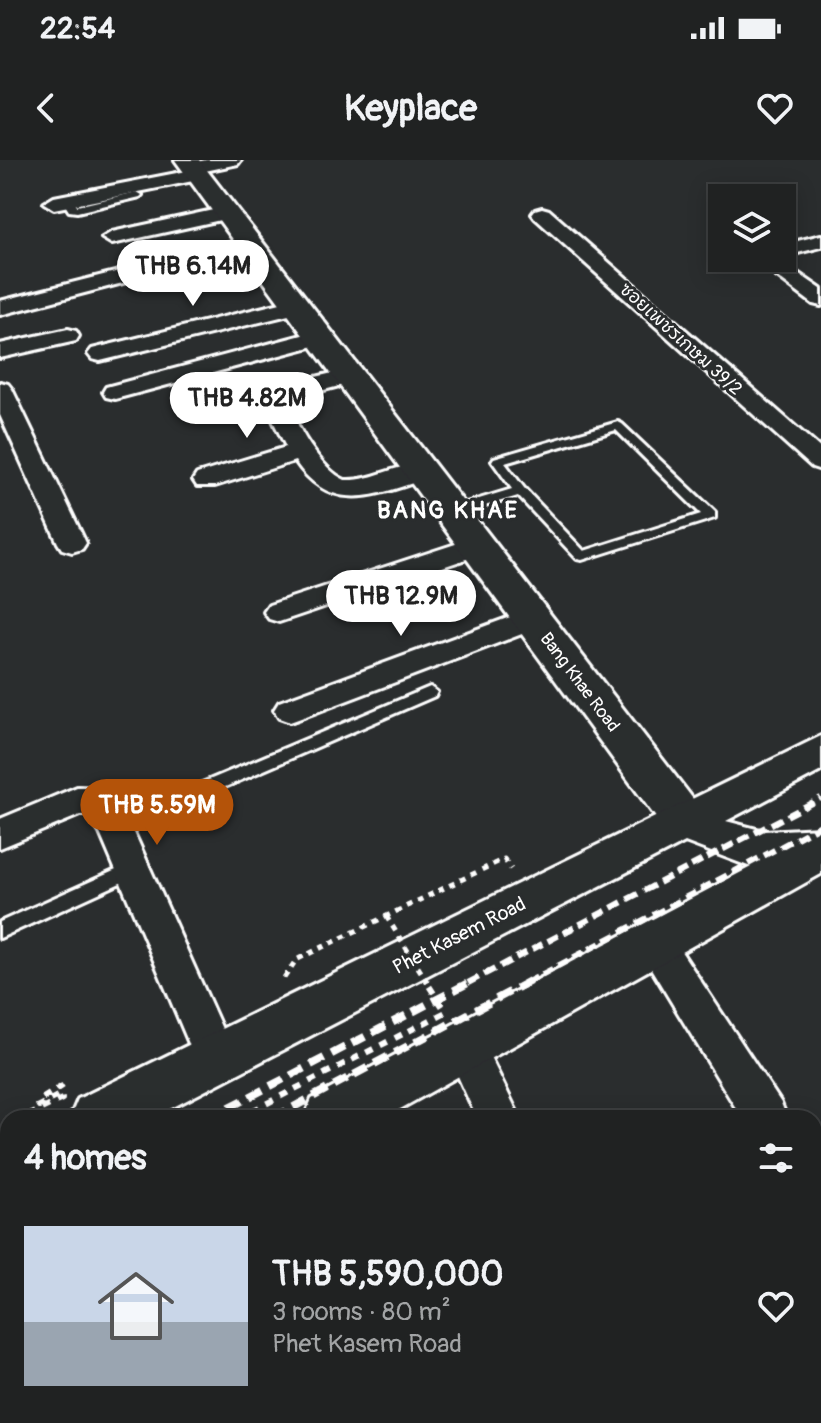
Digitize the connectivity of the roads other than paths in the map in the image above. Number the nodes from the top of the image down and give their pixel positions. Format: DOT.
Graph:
graph roads {
  1 [pos="232,160"];
  2 [pos="193,168"];
  3 [pos="137,195"];
  4 [pos="60,202"];
  5 [pos="227,213"];
  6 [pos="542,214"];
  7 [pos="112,238"];
  8 [pos="821,241"];
  9 [pos="250,244"];
  10 [pos="796,247"];
  11 [pos="782,272"];
  12 [pos="821,299"];
  13 [pos="297,306"];
  14 [pos="0,308"];
  15 [pos="68,336"];
  16 [pos="321,337"];
  17 [pos="0,351"];
  18 [pos="100,354"];
  19 [pos="350,376"];
  20 [pos="0,389"];
  21 [pos="115,392"];
  22 [pos="815,451"];
  23 [pos="301,452"];
  24 [pos="422,471"];
  25 [pos="206,480"];
  26 [pos="520,491"];
  27 [pos="451,512"];
  28 [pos="72,543"];
  29 [pos="477,546"];
  30 [pos="279,612"];
  31 [pos="532,619"];
  32 [pos="430,692"];
  33 [pos="290,710"];
  34 [pos="821,752"];
  35 [pos="684,821"];
  36 [pos="115,827"];
  37 [pos="0,834"];
  38 [pos="821,845"];
  39 [pos="821,852"];
  40 [pos="134,869"];
  41 [pos="0,930"];
  42 [pos="654,942"];
  43 [pos="464,1045"];
  44 [pos="215,1058"];
  45 [pos="113,1110"];
  46 [pos="346,1110"];
  47 [pos="495,1110"];
  48 [pos="761,1110"];
  1 -- 2 [label="street"];
  2 -- 4 [label="street"];
  2 -- 5 [label="main road, Bang Khae Road"];
  3 -- 4 [label="lane"];
  5 -- 7 [label="street"];
  5 -- 9 [label="main road, Bang Khae Road"];
  6 -- 22 [label="street, ซอยเพชรเกษม 39/2"];
  8 -- 10 [label="street"];
  9 -- 13 [label="main road, Bang Khae Road"];
  9 -- 14 [label="street"];
  11 -- 12 [label="street"];
  13 -- 16 [label="main road, Bang Khae Road"];
  13 -- 18 [label="street"];
  15 -- 17 [label="street"];
  16 -- 19 [label="main road, Bang Khae Road"];
  16 -- 21 [label="street"];
  19 -- 23 [label="street"];
  19 -- 24 [label="main road, Bang Khae Road"];
  20 -- 28 [label="street"];
  23 -- 24 [label="street"];
  23 -- 25 [label="street"];
  24 -- 27 [label="main road, Bang Khae Road"];
  26 -- 26 [label="lane"];
  26 -- 27 [label="lane"];
  27 -- 29 [label="main road, Bang Khae Road"];
  29 -- 30 [label="street"];
  29 -- 31 [label="main road, Bang Khae Road"];
  31 -- 33 [label="street"];
  31 -- 35 [label="main road, Bang Khae Road"];
  32 -- 36 [label="lane"];
  34 -- 35 [label="main road, Phet Kasem Road"];
  35 -- 38 [label="main road"];
  35 -- 44 [label="main road, Phet Kasem Road"];
  36 -- 37 [label="street"];
  36 -- 40 [label="street"];
  39 -- 42 [label="main road"];
  40 -- 41 [label="lane"];
  40 -- 44 [label="street"];
  42 -- 43 [label="main road"];
  42 -- 48 [label="street"];
  43 -- 46 [label="main road"];
  43 -- 47 [label="street"];
  44 -- 45 [label="main road, Phet Kasem Road"];
}
